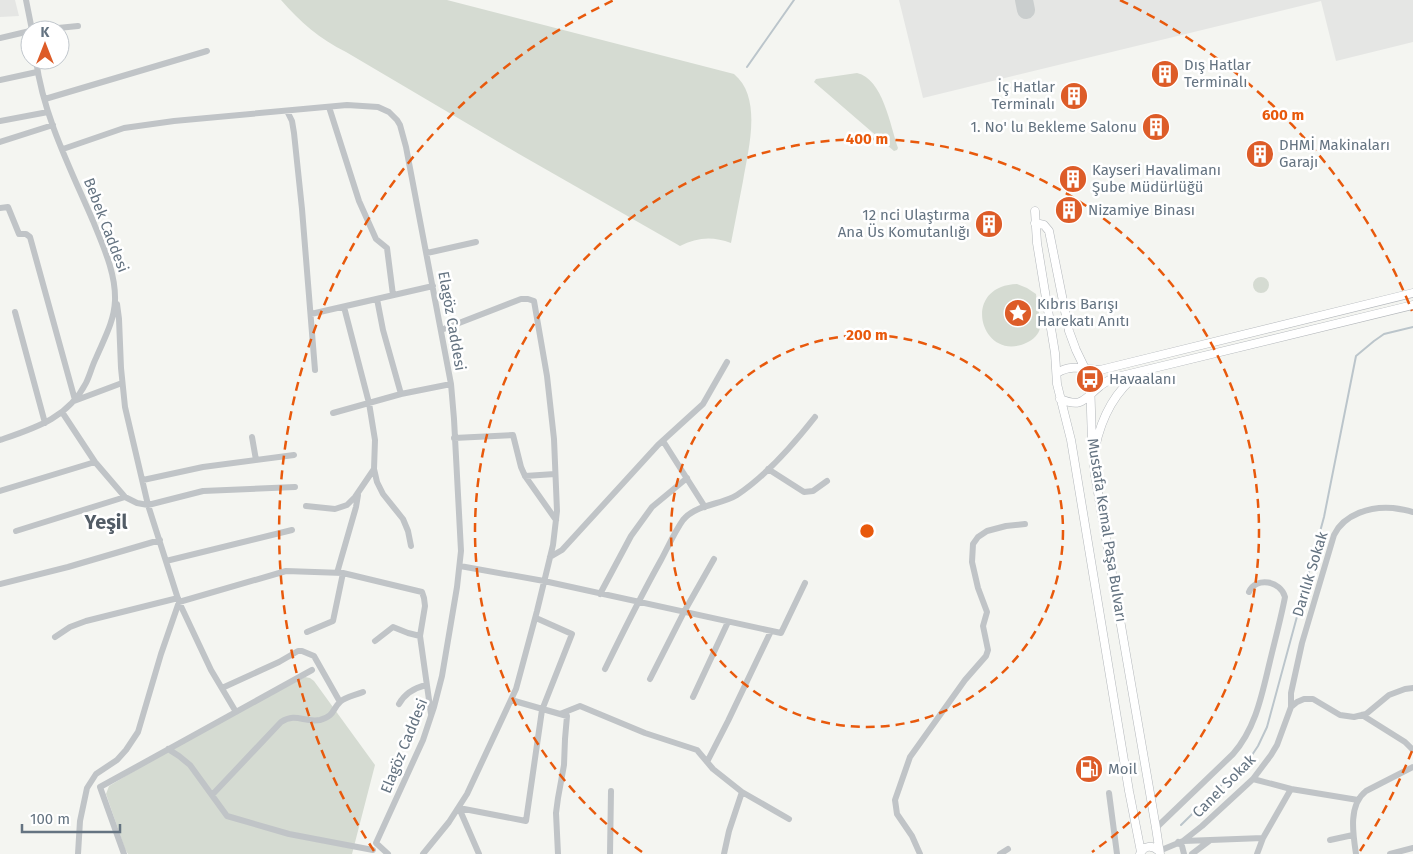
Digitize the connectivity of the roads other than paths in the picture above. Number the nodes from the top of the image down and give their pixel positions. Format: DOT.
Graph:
graph roads {
  1 [pos="26,0"];
  2 [pos="29,20"];
  3 [pos="78,26"];
  4 [pos="70,27"];
  5 [pos="20,33"];
  6 [pos="0,38"];
  7 [pos="207,51"];
  8 [pos="37,72"];
  9 [pos="0,80"];
  10 [pos="44,99"];
  11 [pos="329,107"];
  12 [pos="287,111"];
  13 [pos="48,112"];
  14 [pos="0,121"];
  15 [pos="53,125"];
  16 [pos="0,142"];
  17 [pos="63,149"];
  18 [pos="0,208"];
  19 [pos="1035,211"];
  20 [pos="1035,223"];
  21 [pos="476,242"];
  22 [pos="426,253"];
  23 [pos="433,286"];
  24 [pos="115,293"];
  25 [pos="1413,293"];
  26 [pos="393,296"];
  27 [pos="377,299"];
  28 [pos="1413,305"];
  29 [pos="344,307"];
  30 [pos="15,312"];
  31 [pos="311,314"];
  32 [pos="441,330"];
  33 [pos="727,362"];
  34 [pos="1085,369"];
  35 [pos="315,370"];
  36 [pos="1144,370"];
  37 [pos="1057,373"];
  38 [pos="122,383"];
  39 [pos="451,384"];
  40 [pos="400,394"];
  41 [pos="1091,396"];
  42 [pos="1060,399"];
  43 [pos="74,400"];
  44 [pos="369,403"];
  45 [pos="62,412"];
  46 [pos="333,413"];
  47 [pos="815,418"];
  48 [pos="45,423"];
  49 [pos="252,437"];
  50 [pos="454,438"];
  51 [pos="0,440"];
  52 [pos="663,441"];
  53 [pos="294,455"];
  54 [pos="1093,457"];
  55 [pos="256,460"];
  56 [pos="95,462"];
  57 [pos="374,469"];
  58 [pos="768,469"];
  59 [pos="556,474"];
  60 [pos="525,476"];
  61 [pos="687,478"];
  62 [pos="143,480"];
  63 [pos="827,481"];
  64 [pos="295,487"];
  65 [pos="0,491"];
  66 [pos="358,493"];
  67 [pos="125,497"];
  68 [pos="148,505"];
  69 [pos="306,506"];
  70 [pos="705,507"];
  71 [pos="1413,512"];
  72 [pos="556,520"];
  73 [pos="1025,524"];
  74 [pos="292,530"];
  75 [pos="16,531"];
  76 [pos="160,540"];
  77 [pos="411,546"];
  78 [pos="550,557"];
  79 [pos="714,559"];
  80 [pos="166,560"];
  81 [pos="460,566"];
  82 [pos="340,573"];
  83 [pos="544,581"];
  84 [pos="805,583"];
  85 [pos="0,584"];
  86 [pos="1249,592"];
  87 [pos="600,594"];
  88 [pos="178,600"];
  89 [pos="638,602"];
  90 [pos="684,612"];
  91 [pos="536,618"];
  92 [pos="728,622"];
  93 [pos="771,631"];
  94 [pos="307,632"];
  95 [pos="420,636"];
  96 [pos="55,637"];
  97 [pos="375,641"];
  98 [pos="606,668"];
  99 [pos="312,670"];
  100 [pos="650,679"];
  101 [pos="426,685"];
  102 [pos="222,688"];
  103 [pos="1413,688"];
  104 [pos="362,692"];
  105 [pos="693,697"];
  106 [pos="511,700"];
  107 [pos="340,702"];
  108 [pos="398,704"];
  109 [pos="1291,708"];
  110 [pos="542,710"];
  111 [pos="236,712"];
  112 [pos="560,714"];
  113 [pos="432,715"];
  114 [pos="1362,715"];
  115 [pos="168,749"];
  116 [pos="1413,750"];
  117 [pos="707,762"];
  118 [pos="1413,768"];
  119 [pos="1253,779"];
  120 [pos="1291,789"];
  121 [pos="611,791"];
  122 [pos="742,792"];
  123 [pos="1110,793"];
  124 [pos="212,795"];
  125 [pos="1358,800"];
  126 [pos="458,808"];
  127 [pos="789,819"];
  128 [pos="1202,826"];
  129 [pos="1156,828"];
  130 [pos="1353,835"];
  131 [pos="1263,838"];
  132 [pos="1330,840"];
  133 [pos="1208,841"];
  134 [pos="1180,842"];
  135 [pos="376,843"];
  136 [pos="1413,848"];
  137 [pos="1008,849"];
  138 [pos="372,852"];
  139 [pos="1160,852"];
  140 [pos="1141,853"];
  141 [pos="78,854"];
  142 [pos="124,854"];
  143 [pos="388,854"];
  144 [pos="423,854"];
  145 [pos="479,854"];
  146 [pos="558,854"];
  147 [pos="610,854"];
  148 [pos="724,854"];
  149 [pos="920,854"];
  150 [pos="1000,854"];
  151 [pos="1116,854"];
  152 [pos="1184,854"];
  153 [pos="1192,854"];
  154 [pos="1257,854"];
  155 [pos="1356,854"];
  156 [pos="1390,854"];
  1 -- 2 [label="street"];
  3 -- 4 [label="street"];
  5 -- 6 [label="street"];
  7 -- 10 [label="street"];
  8 -- 9 [label="street"];
  8 -- 10 [label="street, Bebek Caddesi"];
  10 -- 13 [label="street, Bebek Caddesi"];
  11 -- 12 [label="street, Elagöz Caddesi"];
  11 -- 22 [label="street, Elagöz Caddesi"];
  11 -- 26 [label="street"];
  12 -- 17 [label="street, Elagöz Caddesi"];
  12 -- 31 [label="street"];
  13 -- 14 [label="street"];
  13 -- 15 [label="street, Bebek Caddesi"];
  15 -- 16 [label="street"];
  15 -- 17 [label="street, Bebek Caddesi"];
  17 -- 24 [label="street, Bebek Caddesi"];
  18 -- 43 [label="street"];
  19 -- 20 [label="main road, Mustafa Kemal Paşa Bulvarı"];
  20 -- 34 [label="main road, Mustafa Kemal Paşa Bulvarı"];
  20 -- 37 [label="main road, Mustafa Kemal Paşa Bulvarı"];
  21 -- 22 [label="street"];
  22 -- 23 [label="street, Elagöz Caddesi"];
  23 -- 26 [label="street"];
  23 -- 32 [label="street, Elagöz Caddesi"];
  24 -- 38 [label="street"];
  24 -- 43 [label="street, Bebek Caddesi"];
  25 -- 34 [label="main road"];
  26 -- 27 [label="street"];
  27 -- 29 [label="street"];
  27 -- 40 [label="street"];
  28 -- 36 [label="main road"];
  29 -- 31 [label="street"];
  29 -- 44 [label="street"];
  30 -- 48 [label="street"];
  31 -- 35 [label="street"];
  32 -- 39 [label="street, Elagöz Caddesi"];
  32 -- 59 [label="street"];
  33 -- 52 [label="street"];
  34 -- 37 [label="main road"];
  34 -- 41 [label="main road, Mustafa Kemal Paşa Bulvarı"];
  36 -- 41 [label="main road"];
  36 -- 54 [label="main road"];
  37 -- 42 [label="main road, Mustafa Kemal Paşa Bulvarı"];
  38 -- 43 [label="street"];
  38 -- 62 [label="street"];
  39 -- 40 [label="street"];
  39 -- 50 [label="street, Elagöz Caddesi"];
  40 -- 44 [label="street"];
  41 -- 42 [label="main road"];
  41 -- 54 [label="main road, Mustafa Kemal Paşa Bulvarı"];
  42 -- 140 [label="main road, Mustafa Kemal Paşa Bulvarı"];
  43 -- 45 [label="street, Bebek Caddesi"];
  44 -- 46 [label="street"];
  44 -- 57 [label="street"];
  45 -- 48 [label="street, Bebek Caddesi"];
  45 -- 56 [label="street"];
  47 -- 58 [label="street"];
  48 -- 51 [label="street, Bebek Caddesi"];
  49 -- 55 [label="street"];
  50 -- 60 [label="street"];
  50 -- 81 [label="street, Elagöz Caddesi"];
  52 -- 61 [label="street"];
  52 -- 78 [label="street"];
  53 -- 55 [label="street"];
  54 -- 129 [label="main road, Mustafa Kemal Paşa Bulvarı"];
  55 -- 62 [label="street"];
  56 -- 65 [label="street"];
  56 -- 67 [label="street"];
  57 -- 66 [label="street"];
  57 -- 77 [label="street"];
  58 -- 63 [label="street"];
  58 -- 70 [label="street"];
  59 -- 60 [label="street"];
  59 -- 72 [label="street"];
  60 -- 72 [label="street"];
  61 -- 70 [label="street"];
  61 -- 87 [label="street"];
  62 -- 68 [label="street"];
  64 -- 68 [label="street"];
  66 -- 69 [label="street"];
  66 -- 82 [label="street"];
  67 -- 68 [label="street"];
  67 -- 75 [label="street"];
  68 -- 76 [label="street"];
  70 -- 89 [label="street"];
  71 -- 109 [label="street, Darılık Sokak"];
  72 -- 78 [label="street"];
  73 -- 149 [label="street"];
  74 -- 80 [label="street"];
  76 -- 80 [label="street"];
  76 -- 85 [label="street"];
  78 -- 83 [label="street"];
  79 -- 90 [label="street"];
  80 -- 88 [label="street"];
  81 -- 83 [label="street"];
  81 -- 113 [label="street, Elagöz Caddesi"];
  82 -- 88 [label="street"];
  82 -- 94 [label="street"];
  82 -- 95 [label="street"];
  83 -- 87 [label="street"];
  83 -- 91 [label="street"];
  84 -- 93 [label="street"];
  86 -- 129 [label="street"];
  87 -- 89 [label="street"];
  88 -- 96 [label="street"];
  88 -- 102 [label="street"];
  88 -- 141 [label="street"];
  89 -- 90 [label="street"];
  89 -- 98 [label="street"];
  90 -- 92 [label="street"];
  90 -- 100 [label="street"];
  91 -- 106 [label="street"];
  91 -- 110 [label="street"];
  92 -- 93 [label="street"];
  92 -- 105 [label="street"];
  93 -- 117 [label="street"];
  95 -- 97 [label="street"];
  95 -- 101 [label="street"];
  99 -- 111 [label="street"];
  101 -- 108 [label="street"];
  101 -- 113 [label="street"];
  102 -- 107 [label="street"];
  102 -- 111 [label="street"];
  103 -- 114 [label="street"];
  104 -- 107 [label="street"];
  106 -- 110 [label="street"];
  106 -- 126 [label="street"];
  107 -- 124 [label="street"];
  109 -- 114 [label="street"];
  109 -- 119 [label="street, Canel Sokak"];
  110 -- 112 [label="street"];
  110 -- 126 [label="street"];
  111 -- 115 [label="street"];
  112 -- 117 [label="street"];
  112 -- 146 [label="street"];
  113 -- 135 [label="street, Elagöz Caddesi"];
  114 -- 116 [label="street"];
  115 -- 124 [label="street"];
  115 -- 142 [label="street"];
  117 -- 122 [label="street"];
  118 -- 125 [label="street"];
  119 -- 120 [label="street"];
  119 -- 128 [label="street, Canel Sokak"];
  120 -- 125 [label="street"];
  120 -- 131 [label="street"];
  121 -- 147 [label="street"];
  122 -- 127 [label="street"];
  122 -- 148 [label="street"];
  123 -- 151 [label="street"];
  124 -- 138 [label="street"];
  125 -- 130 [label="street"];
  126 -- 144 [label="street"];
  126 -- 145 [label="street"];
  128 -- 133 [label="street"];
  128 -- 134 [label="street, Canel Sokak"];
  129 -- 139 [label="main road, Mustafa Kemal Paşa Bulvarı"];
  130 -- 132 [label="street"];
  130 -- 155 [label="street"];
  131 -- 133 [label="street"];
  131 -- 154 [label="street"];
  133 -- 134 [label="street"];
  133 -- 153 [label="street"];
  134 -- 139 [label="street, Canel Sokak"];
  134 -- 152 [label="street"];
  135 -- 138 [label="street, Elagöz Caddesi"];
  135 -- 143 [label="street"];
  136 -- 156 [label="street"];
  137 -- 150 [label="street"];
  139 -- 140 [label="main road"];
}
